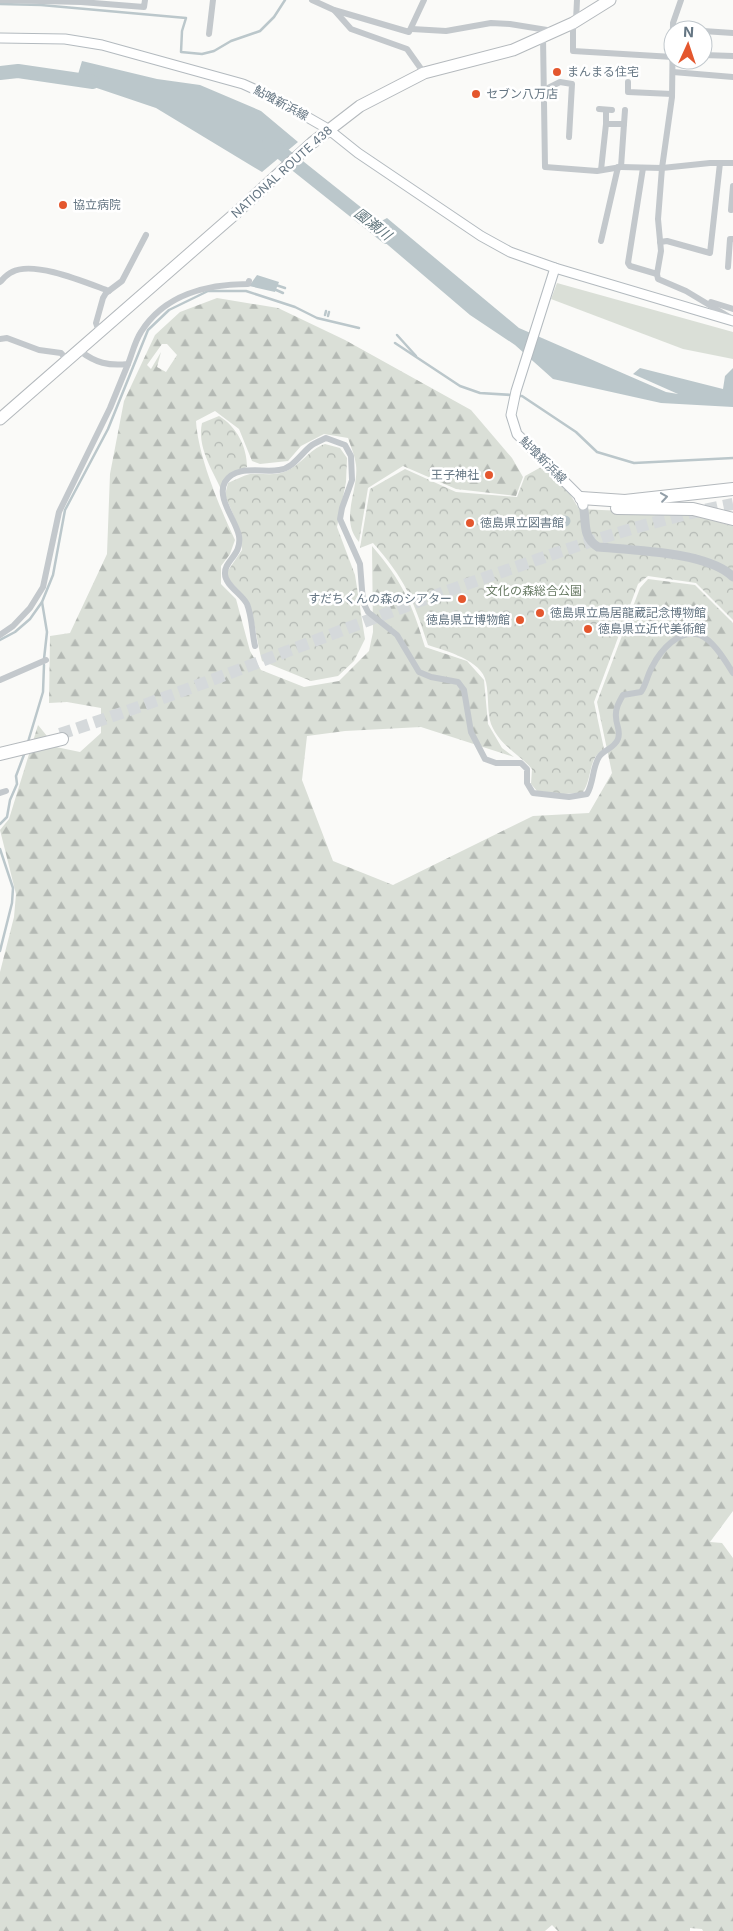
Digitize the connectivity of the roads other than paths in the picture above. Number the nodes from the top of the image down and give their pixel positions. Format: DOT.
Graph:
graph roads {
  1 [pos="0,0"];
  2 [pos="145,0"];
  3 [pos="213,0"];
  4 [pos="312,0"];
  5 [pos="424,0"];
  6 [pos="577,0"];
  7 [pos="610,0"];
  8 [pos="682,0"];
  9 [pos="334,10"];
  10 [pos="676,20"];
  11 [pos="574,22"];
  12 [pos="412,29"];
  13 [pos="554,32"];
  14 [pos="713,32"];
  15 [pos="733,33"];
  16 [pos="209,34"];
  17 [pos="543,37"];
  18 [pos="0,38"];
  19 [pos="713,55"];
  20 [pos="663,56"];
  21 [pos="733,56"];
  22 [pos="672,72"];
  23 [pos="424,74"];
  24 [pos="733,77"];
  25 [pos="628,82"];
  26 [pos="544,90"];
  27 [pos="672,94"];
  28 [pos="606,109"];
  29 [pos="625,110"];
  30 [pos="606,124"];
  31 [pos="624,124"];
  32 [pos="328,129"];
  33 [pos="570,137"];
  34 [pos="720,163"];
  35 [pos="733,163"];
  36 [pos="620,167"];
  37 [pos="643,168"];
  38 [pos="662,168"];
  39 [pos="601,170"];
  40 [pos="733,186"];
  41 [pos="730,210"];
  42 [pos="146,235"];
  43 [pos="733,239"];
  44 [pos="601,241"];
  45 [pos="660,242"];
  46 [pos="728,267"];
  47 [pos="554,272"];
  48 [pos="657,274"];
  49 [pos="249,281"];
  50 [pos="0,282"];
  51 [pos="109,291"];
  52 [pos="691,294"];
  53 [pos="733,309"];
  54 [pos="733,320"];
  55 [pos="100,334"];
  56 [pos="0,339"];
  57 [pos="80,350"];
  58 [pos="68,361"];
  59 [pos="128,364"];
  60 [pos="0,419"];
  61 [pos="733,488"];
  62 [pos="582,502"];
  63 [pos="733,520"];
  64 [pos="733,577"];
  65 [pos="0,635"];
  66 [pos="255,646"];
  67 [pos="46,660"];
  68 [pos="733,673"];
  69 [pos="0,680"];
  70 [pos="61,736"];
  71 [pos="40,742"];
  72 [pos="0,748"];
  73 [pos="0,754"];
  1 -- 2 [label="street"];
  3 -- 16 [label="street"];
  4 -- 9 [label="street"];
  5 -- 12 [label="street"];
  6 -- 11 [label="street"];
  7 -- 11 [label="highway, NATIONAL ROUTE 438"];
  8 -- 10 [label="street"];
  9 -- 12 [label="street"];
  9 -- 23 [label="street"];
  11 -- 13 [label="highway, NATIONAL ROUTE 438"];
  11 -- 20 [label="street"];
  12 -- 13 [label="street"];
  13 -- 17 [label="highway, NATIONAL ROUTE 438"];
  14 -- 15 [label="street"];
  17 -- 23 [label="highway, NATIONAL ROUTE 438"];
  17 -- 26 [label="street"];
  18 -- 32 [label="main road, 鮎喰新浜線"];
  19 -- 21 [label="street"];
  22 -- 24 [label="street"];
  22 -- 27 [label="street"];
  23 -- 32 [label="highway, NATIONAL ROUTE 438"];
  25 -- 27 [label="street"];
  26 -- 33 [label="street"];
  26 -- 39 [label="street"];
  27 -- 38 [label="street"];
  28 -- 30 [label="street"];
  29 -- 31 [label="street"];
  30 -- 31 [label="street"];
  30 -- 39 [label="street"];
  31 -- 36 [label="street"];
  32 -- 47 [label="main road, 鮎喰新浜線"];
  32 -- 55 [label="highway, NATIONAL ROUTE 438"];
  34 -- 35 [label="street"];
  34 -- 38 [label="street"];
  34 -- 45 [label="street"];
  36 -- 37 [label="street"];
  36 -- 39 [label="street"];
  36 -- 44 [label="street"];
  37 -- 38 [label="street"];
  37 -- 48 [label="street"];
  38 -- 45 [label="street"];
  40 -- 41 [label="street"];
  42 -- 51 [label="street"];
  43 -- 46 [label="street"];
  45 -- 48 [label="street"];
  47 -- 54 [label="main road, 鮎喰新浜線"];
  47 -- 62 [label="main road, 鮎喰新浜線"];
  48 -- 52 [label="street"];
  49 -- 59 [label="street"];
  50 -- 51 [label="street"];
  51 -- 55 [label="street"];
  52 -- 53 [label="street"];
  52 -- 54 [label="street"];
  55 -- 57 [label="highway, NATIONAL ROUTE 438"];
  56 -- 58 [label="street"];
  57 -- 58 [label="highway, NATIONAL ROUTE 438"];
  57 -- 59 [label="street"];
  58 -- 60 [label="highway, NATIONAL ROUTE 438"];
  59 -- 65 [label="street"];
  62 -- 61 [label="highway, one-way"];
  62 -- 63 [label="highway"];
  62 -- 64 [label="street"];
  66 -- 68 [label="street"];
  67 -- 69 [label="street"];
  70 -- 71 [label="highway"];
  71 -- 72 [label="highway"];
  71 -- 73 [label="highway"];
}
